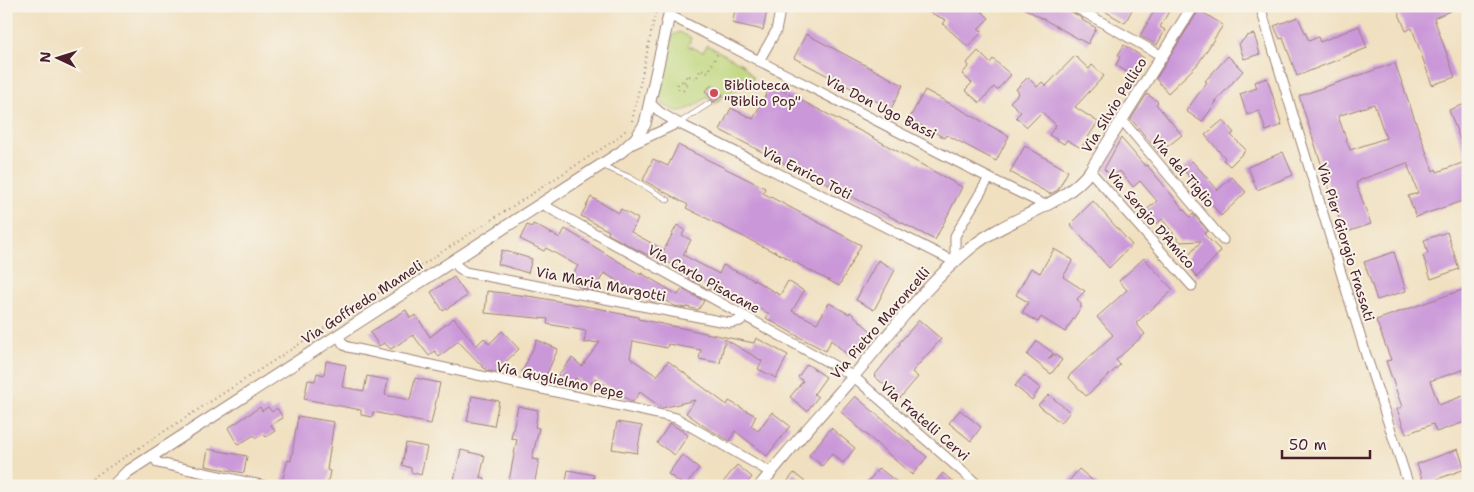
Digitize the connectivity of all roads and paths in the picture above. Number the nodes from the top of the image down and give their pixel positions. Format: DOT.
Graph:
graph roads {
  1 [pos="657,6"];
  2 [pos="782,6"];
  3 [pos="1073,6"];
  4 [pos="1193,6"];
  5 [pos="1260,6"];
  6 [pos="670,10"];
  7 [pos="726,44"];
  8 [pos="1162,56"];
  9 [pos="759,61"];
  10 [pos="684,82"];
  11 [pos="650,103"];
  12 [pos="710,103"];
  13 [pos="1122,120"];
  14 [pos="678,123"];
  15 [pos="629,145"];
  16 [pos="602,165"];
  17 [pos="1090,171"];
  18 [pos="989,178"];
  19 [pos="668,200"];
  20 [pos="544,202"];
  21 [pos="1045,205"];
  22 [pos="1223,240"];
  23 [pos="454,261"];
  24 [pos="955,262"];
  25 [pos="1192,286"];
  26 [pos="745,317"];
  27 [pos="338,336"];
  28 [pos="853,376"];
  29 [pos="152,455"];
  30 [pos="770,472"];
  31 [pos="80,486"];
  32 [pos="113,486"];
  33 [pos="266,486"];
  34 [pos="760,486"];
  35 [pos="979,486"];
  36 [pos="1410,486"];
  1 -- 31 [label="path"];
  2 -- 9 [label="street"];
  3 -- 8 [label="street"];
  4 -- 8 [label="street, Via Silvio Pellico"];
  5 -- 36 [label="street, Via Pier Giorgio Frassati"];
  6 -- 7 [label="street, Via Don Ugo Bassi"];
  6 -- 11 [label="street, Via Goffredo Mameli"];
  7 -- 9 [label="street, Via Don Ugo Bassi"];
  7 -- 10 [label="path"];
  8 -- 13 [label="street, Via Silvio Pellico"];
  9 -- 18 [label="street, Via Don Ugo Bassi"];
  11 -- 14 [label="street, Via Enrico Toti"];
  11 -- 15 [label="street, Via Goffredo Mameli"];
  12 -- 14 [label="lane"];
  13 -- 17 [label="street, Via Silvio Pellico"];
  13 -- 22 [label="street, Via del Tiglio"];
  14 -- 15 [label="street, Via Goffredo Mameli"];
  14 -- 24 [label="street, Via Enrico Toti"];
  15 -- 16 [label="street, Via Goffredo Mameli"];
  16 -- 19 [label="lane"];
  16 -- 20 [label="street, Via Goffredo Mameli"];
  17 -- 21 [label="street, Via Silvio Pellico"];
  17 -- 25 [label="street, Via Sergio D'Amico"];
  18 -- 21 [label="street, Via Don Ugo Bassi"];
  18 -- 24 [label="street"];
  20 -- 23 [label="street, Via Goffredo Mameli"];
  20 -- 26 [label="street, Via Carlo Pisacane"];
  21 -- 24 [label="street, Via Pietro Maroncelli"];
  23 -- 26 [label="street, Via Maria Margotti"];
  23 -- 27 [label="street, Via Goffredo Mameli"];
  24 -- 28 [label="street, Via Pietro Maroncelli"];
  26 -- 28 [label="street, Via Carlo Pisacane"];
  27 -- 29 [label="street, Via Goffredo Mameli"];
  27 -- 30 [label="street, Via Guglielmo Pepe"];
  28 -- 30 [label="street, Via Pietro Maroncelli"];
  28 -- 35 [label="street, Via Fratelli Cervi"];
  29 -- 32 [label="street, Via Goffredo Mameli"];
  29 -- 33 [label="street"];
  30 -- 34 [label="street, Via Pietro Maroncelli"];
}
